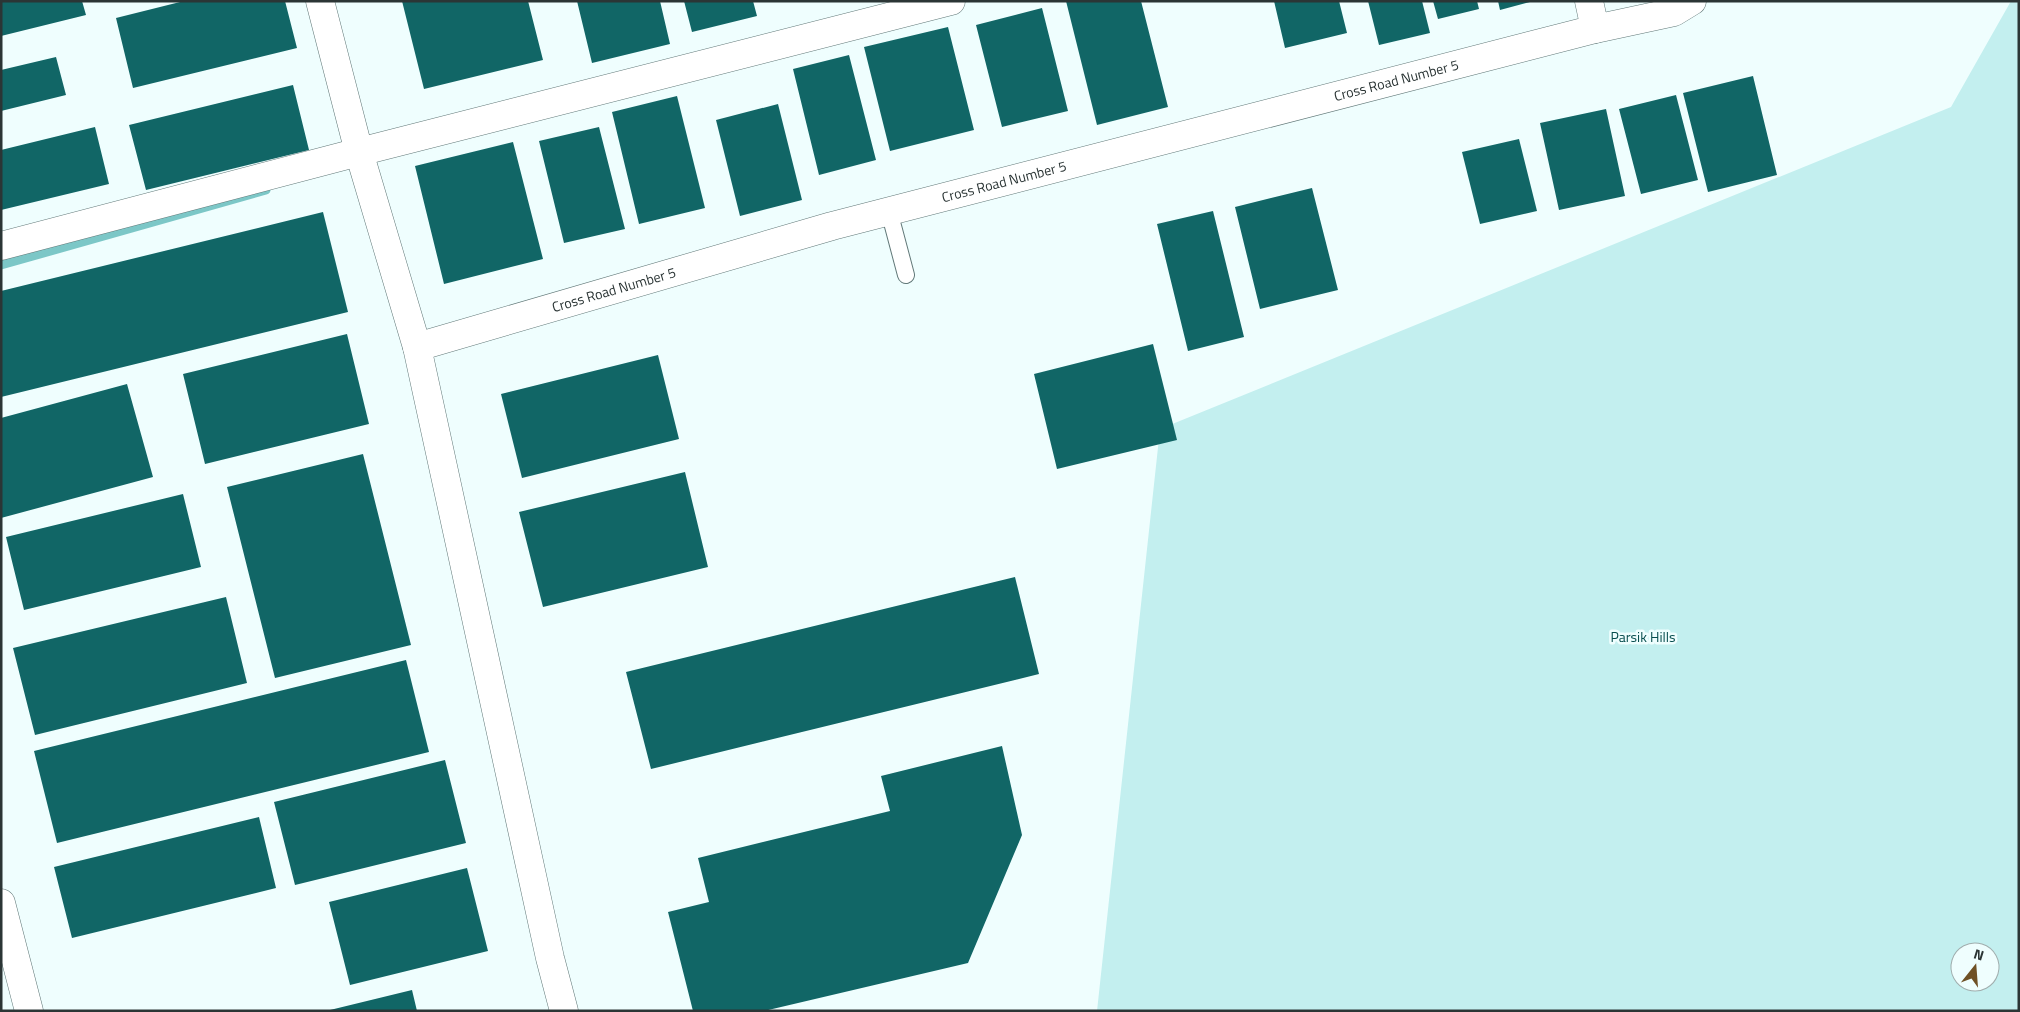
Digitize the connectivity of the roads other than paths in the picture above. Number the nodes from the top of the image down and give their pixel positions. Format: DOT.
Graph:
graph roads {
  1 [pos="320,1"];
  2 [pos="1589,1"];
  3 [pos="1692,1"];
  4 [pos="939,4"];
  5 [pos="1595,28"];
  6 [pos="359,152"];
  7 [pos="889,212"];
  8 [pos="1,246"];
  9 [pos="906,275"];
  10 [pos="417,347"];
  11 [pos="1,904"];
  12 [pos="29,1011"];
  13 [pos="564,1011"];
  1 -- 6 [label="street"];
  2 -- 5 [label="street"];
  3 -- 5 [label="street, Cross Road Number 5"];
  4 -- 6 [label="street"];
  5 -- 7 [label="street, Cross Road Number 5"];
  6 -- 8 [label="street"];
  6 -- 10 [label="street"];
  7 -- 9 [label="lane"];
  7 -- 10 [label="street, Cross Road Number 5"];
  10 -- 13 [label="street"];
  11 -- 12 [label="street"];
}
